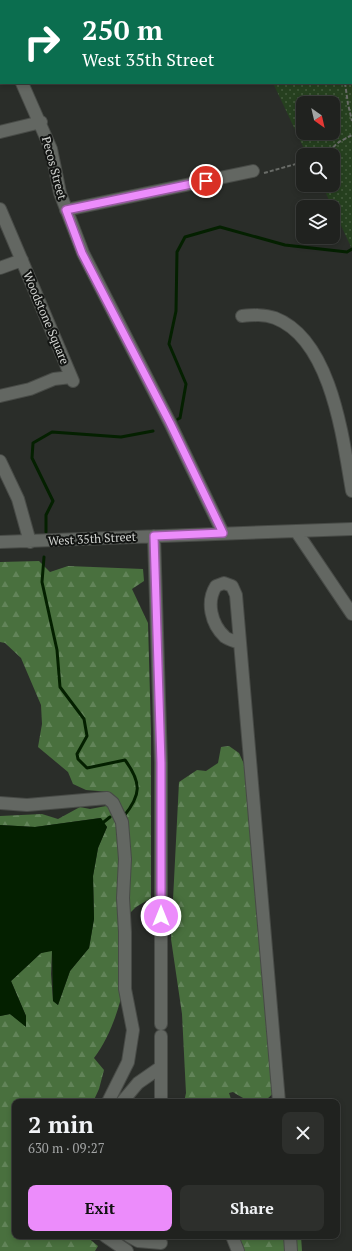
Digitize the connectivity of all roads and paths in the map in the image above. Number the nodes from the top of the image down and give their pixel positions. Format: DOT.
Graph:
graph roads {
  1 [pos="22,84"];
  2 [pos="345,84"];
  3 [pos="352,121"];
  4 [pos="41,122"];
  5 [pos="0,132"];
  6 [pos="352,135"];
  7 [pos="332,148"];
  8 [pos="296,164"];
  9 [pos="253,171"];
  10 [pos="0,209"];
  11 [pos="66,210"];
  12 [pos="22,260"];
  13 [pos="0,268"];
  14 [pos="242,316"];
  15 [pos="0,396"];
  16 [pos="0,461"];
  17 [pos="352,492"];
  18 [pos="352,529"];
  19 [pos="296,531"];
  20 [pos="223,533"];
  21 [pos="154,536"];
  22 [pos="0,542"];
  23 [pos="30,542"];
  24 [pos="352,614"];
  25 [pos="240,643"];
  26 [pos="0,802"];
  27 [pos="161,1067"];
  28 [pos="110,1099"];
  29 [pos="125,1099"];
  30 [pos="161,1099"];
  31 [pos="279,1099"];
  32 [pos="109,1239"];
  33 [pos="136,1239"];
  34 [pos="233,1239"];
  35 [pos="290,1239"];
  36 [pos="161,1243"];
  37 [pos="127,1251"];
  38 [pos="238,1251"];
  39 [pos="292,1251"];
  1 -- 4 [label="street, Pecos Street"];
  2 -- 3 [label="path"];
  4 -- 5 [label="street"];
  4 -- 11 [label="street, Pecos Street"];
  6 -- 7 [label="path"];
  8 -- 9 [label="path"];
  9 -- 11 [label="street"];
  10 -- 12 [label="street, Woodstone Square"];
  11 -- 20 [label="street, Pecos Street"];
  12 -- 13 [label="street, Woodstone Square"];
  12 -- 15 [label="street, Woodstone Square"];
  14 -- 17 [label="street"];
  16 -- 23 [label="street"];
  18 -- 19 [label="street, West 35th Street"];
  19 -- 20 [label="street, West 35th Street"];
  19 -- 24 [label="street"];
  20 -- 21 [label="street, West 35th Street"];
  21 -- 23 [label="street, West 35th Street"];
  21 -- 27 [label="street"];
  22 -- 23 [label="street, West 35th Street"];
  25 -- 31 [label="street"];
  26 -- 28 [label="street"];
  27 -- 29 [label="street"];
  27 -- 30 [label="street"];
  32 -- 37 [label="street"];
  33 -- 36 [label="street"];
  34 -- 38 [label="street"];
  35 -- 39 [label="street"];
}
